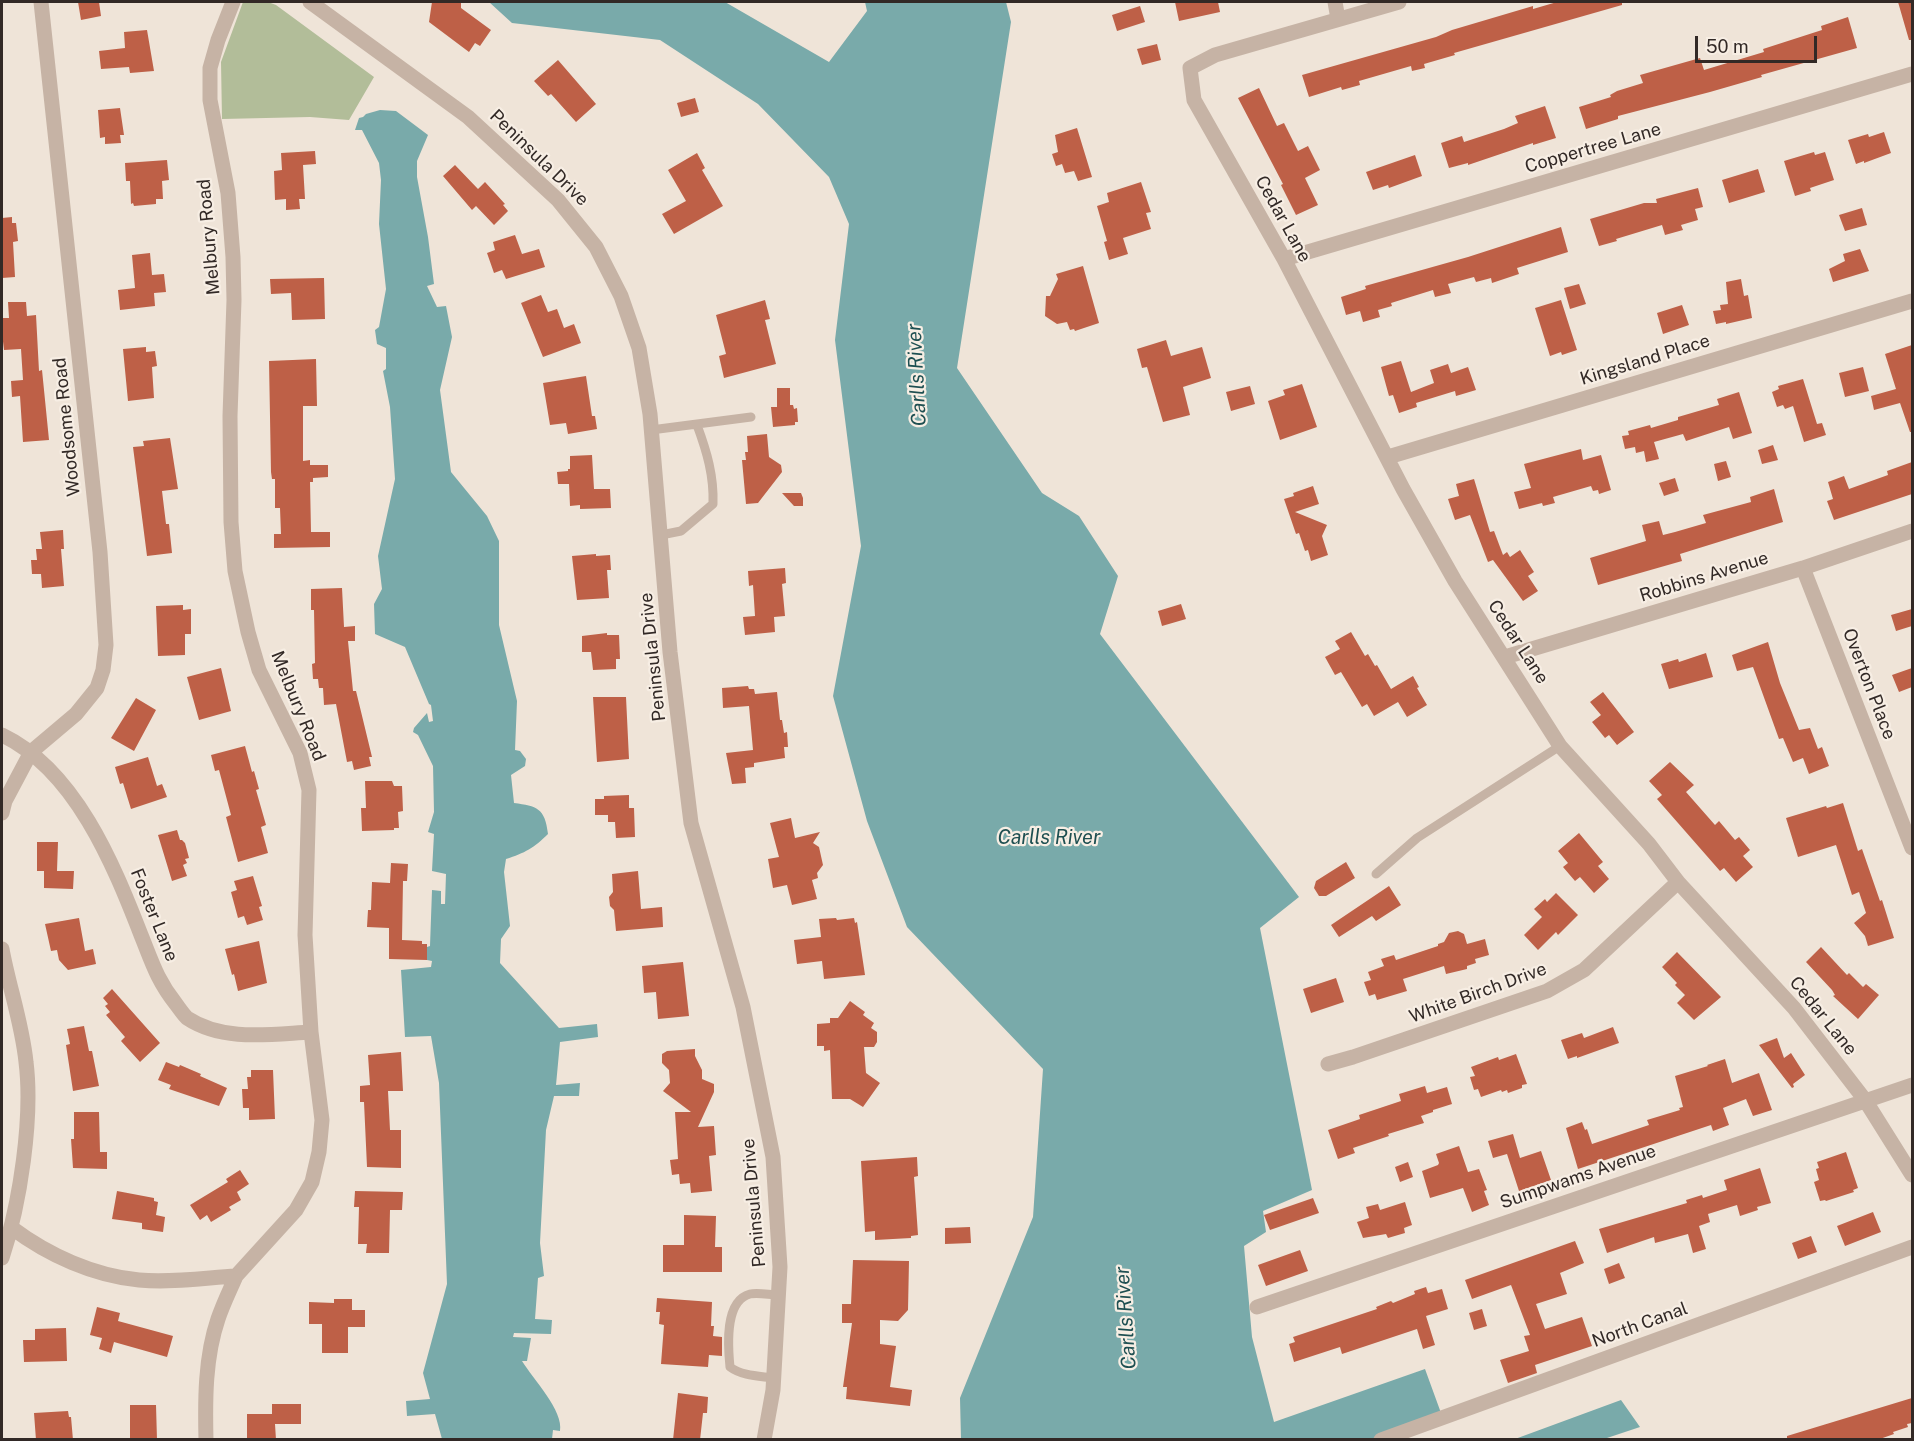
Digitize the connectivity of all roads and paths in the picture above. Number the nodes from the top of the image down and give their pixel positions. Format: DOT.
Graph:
graph roads {
  1 [pos="41,2"];
  2 [pos="233,2"];
  3 [pos="310,2"];
  4 [pos="1335,2"];
  5 [pos="1399,2"];
  6 [pos="1338,20"];
  7 [pos="1912,74"];
  8 [pos="1284,260"];
  9 [pos="1912,301"];
  10 [pos="751,417"];
  11 [pos="697,425"];
  12 [pos="651,430"];
  13 [pos="1388,457"];
  14 [pos="1912,531"];
  15 [pos="661,535"];
  16 [pos="1803,568"];
  17 [pos="1505,657"];
  18 [pos="2,735"];
  19 [pos="1560,746"];
  20 [pos="31,752"];
  21 [pos="2,813"];
  22 [pos="1912,848"];
  23 [pos="1376,874"];
  24 [pos="1678,882"];
  25 [pos="2,949"];
  26 [pos="311,1032"];
  27 [pos="1328,1064"];
  28 [pos="1912,1085"];
  29 [pos="1865,1100"];
  30 [pos="1912,1174"];
  31 [pos="12,1228"];
  32 [pos="1912,1247"];
  33 [pos="2,1258"];
  34 [pos="236,1276"];
  35 [pos="778,1295"];
  36 [pos="1257,1307"];
  37 [pos="773,1378"];
  38 [pos="206,1440"];
  39 [pos="764,1440"];
  40 [pos="1381,1440"];
  1 -- 20 [label="street, Woodsome Road"];
  2 -- 26 [label="street, Melbury Road"];
  3 -- 12 [label="street, Peninsula Drive"];
  4 -- 6 [label="street"];
  5 -- 6 [label="street"];
  6 -- 8 [label="street, Cedar Lane"];
  7 -- 8 [label="street, Coppertree Lane"];
  8 -- 13 [label="street, Cedar Lane"];
  9 -- 13 [label="street, Kingsland Place"];
  10 -- 11 [label="lane"];
  11 -- 12 [label="lane"];
  11 -- 15 [label="lane"];
  12 -- 15 [label="street, Peninsula Drive"];
  13 -- 17 [label="street, Cedar Lane"];
  14 -- 16 [label="street, Robbins Avenue"];
  15 -- 35 [label="street, Peninsula Drive"];
  16 -- 17 [label="street, Robbins Avenue"];
  16 -- 22 [label="street, Overton Place"];
  17 -- 19 [label="street, Cedar Lane"];
  18 -- 20 [label="street, Foster Lane"];
  19 -- 23 [label="lane"];
  19 -- 24 [label="street, Cedar Lane"];
  20 -- 21 [label="street, Woodsome Road"];
  20 -- 26 [label="street, Foster Lane"];
  24 -- 27 [label="street, White Birch Drive"];
  24 -- 29 [label="street, Cedar Lane"];
  25 -- 31 [label="street"];
  26 -- 34 [label="street, Melbury Road"];
  28 -- 29 [label="street, Sumpwams Avenue"];
  29 -- 30 [label="street, Cedar Lane"];
  29 -- 36 [label="street, Sumpwams Avenue"];
  31 -- 33 [label="street"];
  31 -- 34 [label="street"];
  32 -- 40 [label="street, North Canal"];
  34 -- 38 [label="street, Melbury Road"];
  35 -- 37 [label="street, Peninsula Drive"];
  35 -- 37 [label="lane"];
  37 -- 39 [label="street, Peninsula Drive"];
}
